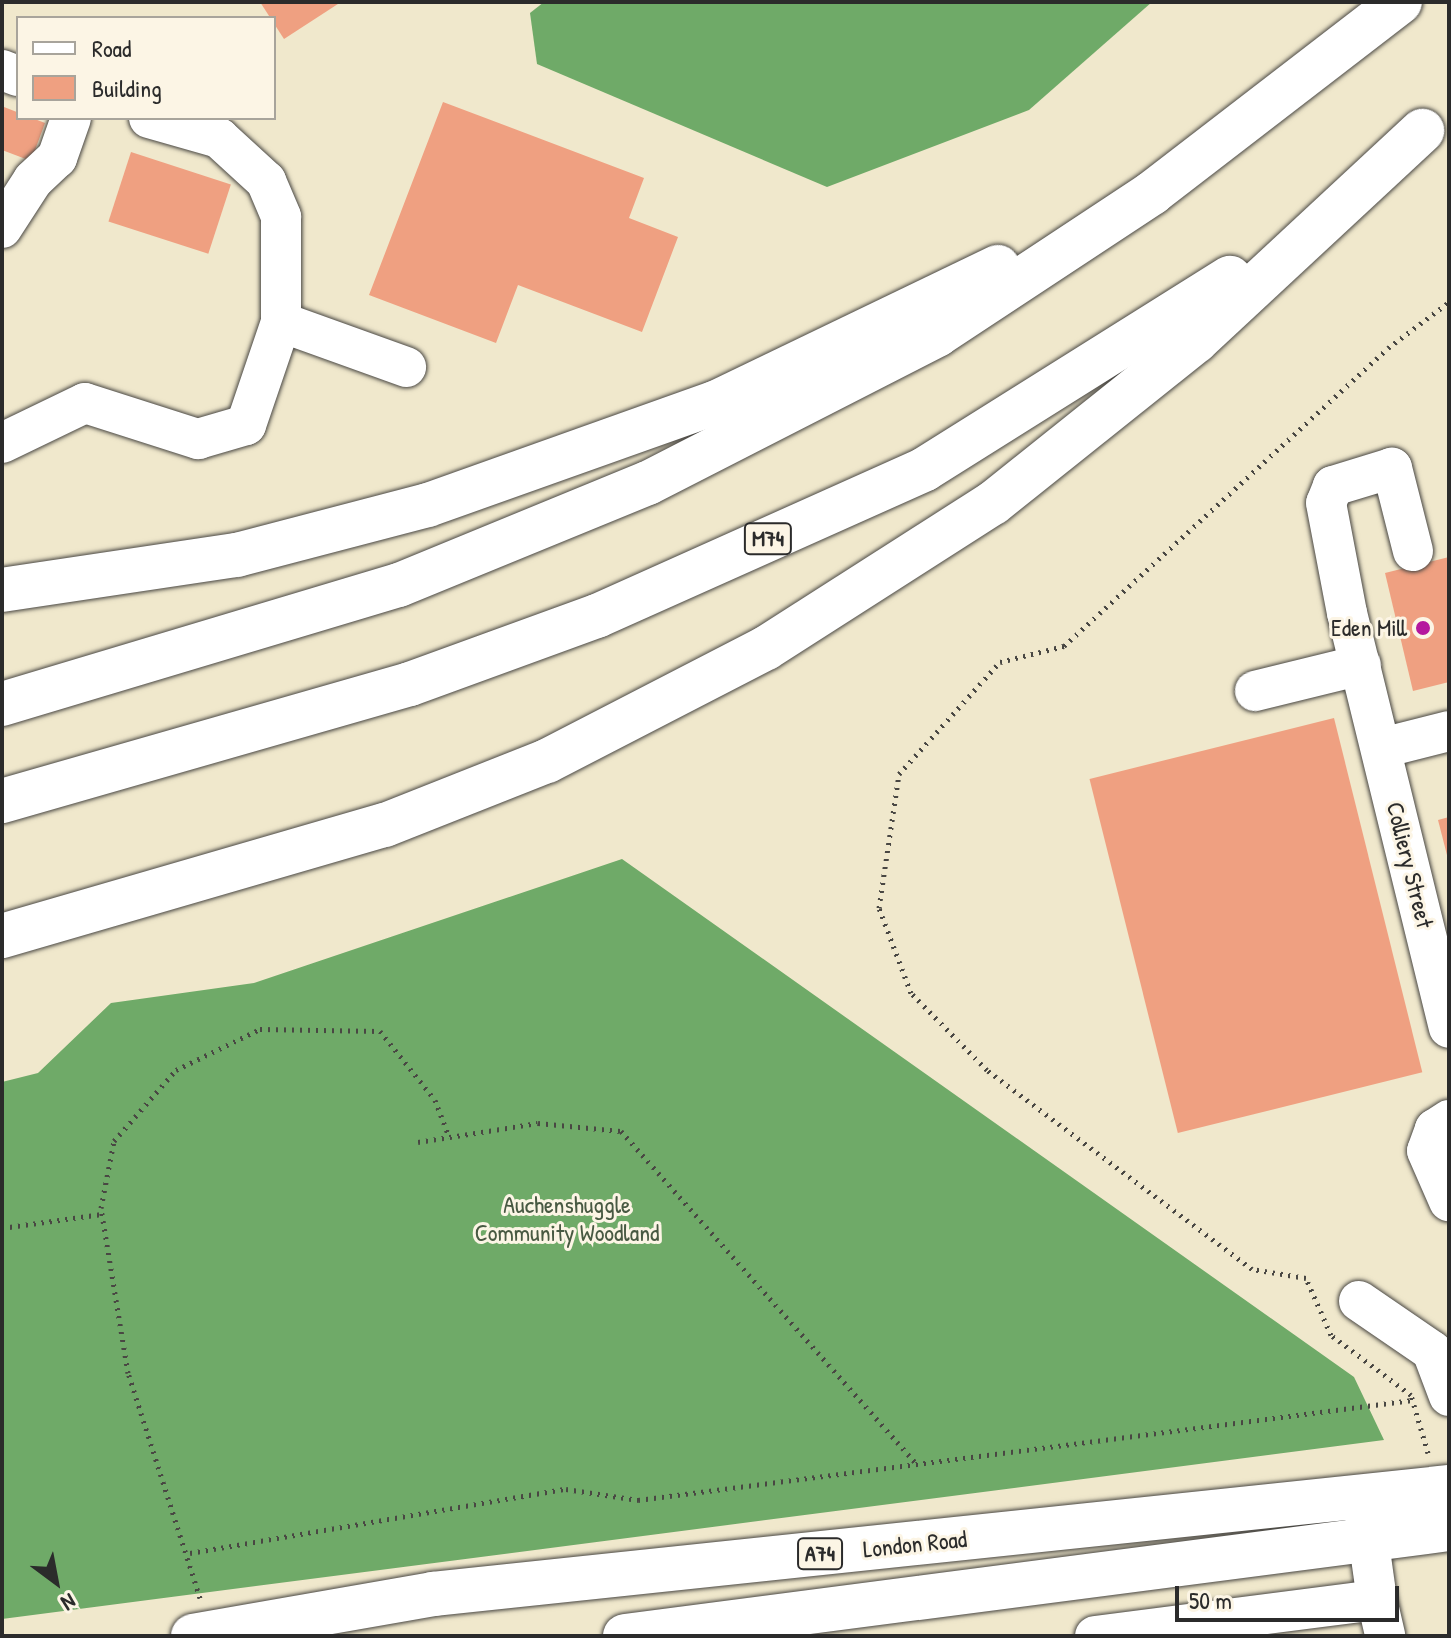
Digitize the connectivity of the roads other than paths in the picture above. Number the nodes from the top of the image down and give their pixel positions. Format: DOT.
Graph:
graph roads {
  1 [pos="1400,2"];
  2 [pos="1435,118"];
  3 [pos="70,120"];
  4 [pos="156,120"];
  5 [pos="1152,193"];
  6 [pos="2,228"];
  7 [pos="281,322"];
  8 [pos="406,367"];
  9 [pos="2,443"];
  10 [pos="1413,551"];
  11 [pos="2,590"];
  12 [pos="1361,665"];
  13 [pos="1255,691"];
  14 [pos="2,704"];
  15 [pos="1449,731"];
  16 [pos="1382,748"];
  17 [pos="2,801"];
  18 [pos="2,936"];
  19 [pos="1447,1011"];
  20 [pos="1449,1120"];
  21 [pos="1449,1201"];
  22 [pos="1359,1301"];
  23 [pos="1436,1396"];
  24 [pos="1444,1474"];
  25 [pos="1362,1498"];
  26 [pos="1449,1529"];
  27 [pos="1367,1541"];
  28 [pos="1381,1618"];
  29 [pos="202,1635"];
  30 [pos="625,1636"];
  31 [pos="1095,1636"];
  1 -- 5 [label="main road"];
  2 -- 17 [label="main road, M74"];
  2 -- 18 [label="main road, M74"];
  3 -- 6 [label="street"];
  4 -- 7 [label="street"];
  5 -- 11 [label="main road"];
  5 -- 14 [label="main road"];
  7 -- 8 [label="street"];
  7 -- 9 [label="street"];
  10 -- 12 [label="street, Colliery Street"];
  12 -- 13 [label="street"];
  12 -- 16 [label="street, Colliery Street"];
  15 -- 16 [label="street"];
  16 -- 19 [label="street, Colliery Street"];
  20 -- 21 [label="street"];
  22 -- 23 [label="street"];
  24 -- 25 [label="main road, London Road / A74"];
  25 -- 27 [label="street"];
  25 -- 29 [label="main road, London Road / A74"];
  26 -- 27 [label="main road, A74"];
  27 -- 28 [label="street"];
  27 -- 30 [label="main road, A74"];
  28 -- 31 [label="street"];
}
